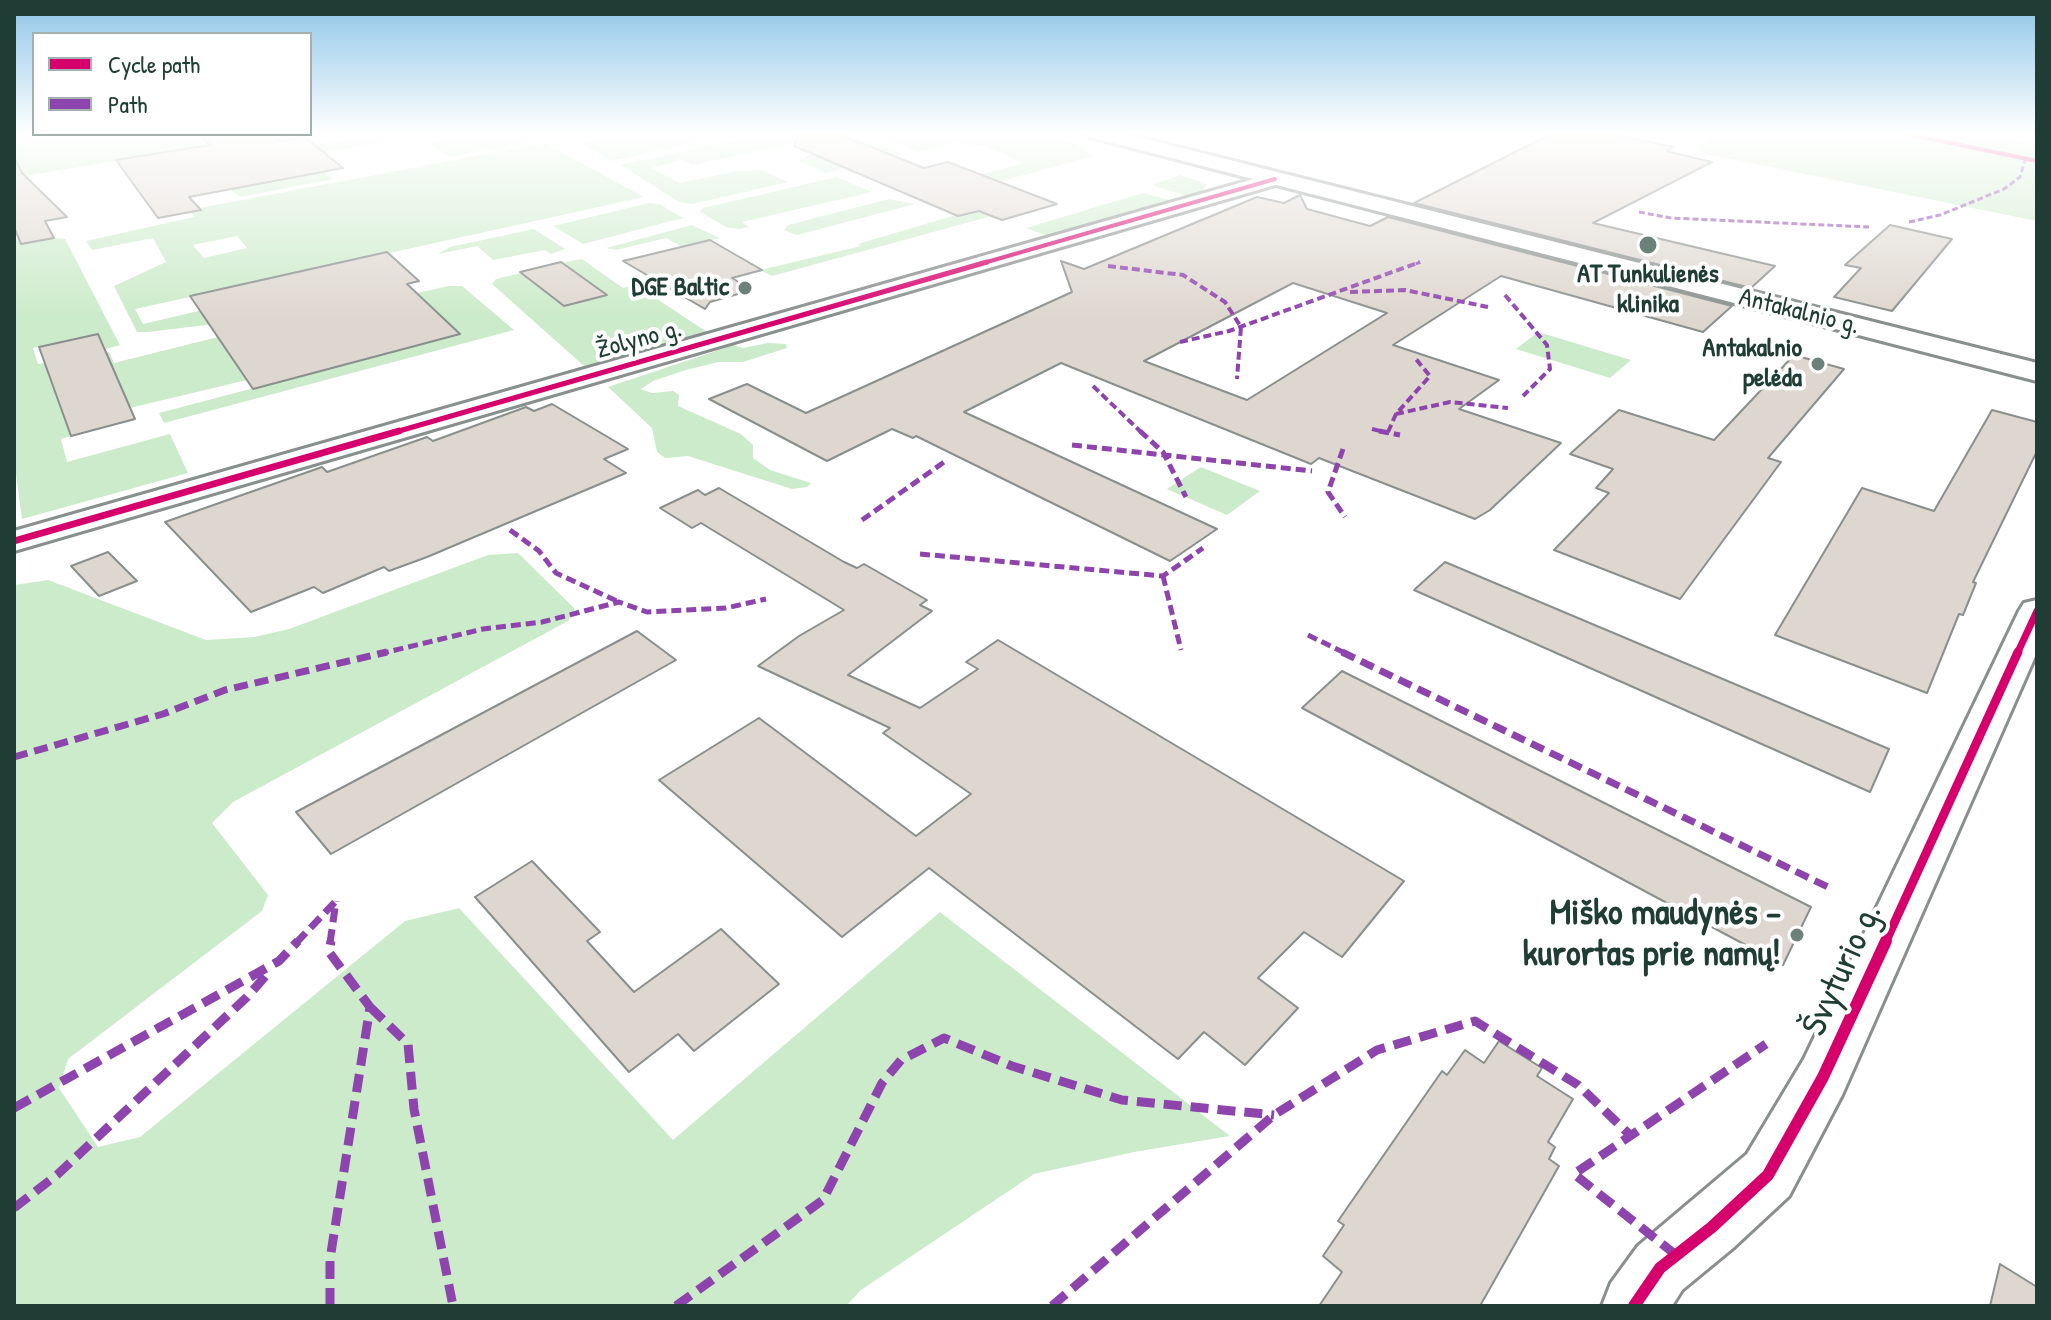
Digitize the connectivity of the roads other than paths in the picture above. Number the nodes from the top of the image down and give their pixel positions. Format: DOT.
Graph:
graph roads {
  1 [pos="1221,195"];
  2 [pos="1337,195"];
  3 [pos="2037,372"];
  4 [pos="14,541"];
  5 [pos="2037,611"];
  6 [pos="1634,1306"];
  1 -- 4 [label="street, Žolyno g."];
  2 -- 3 [label="main road, Antakalnio g."];
  5 -- 6 [label="street, Švyturio g."];
}
